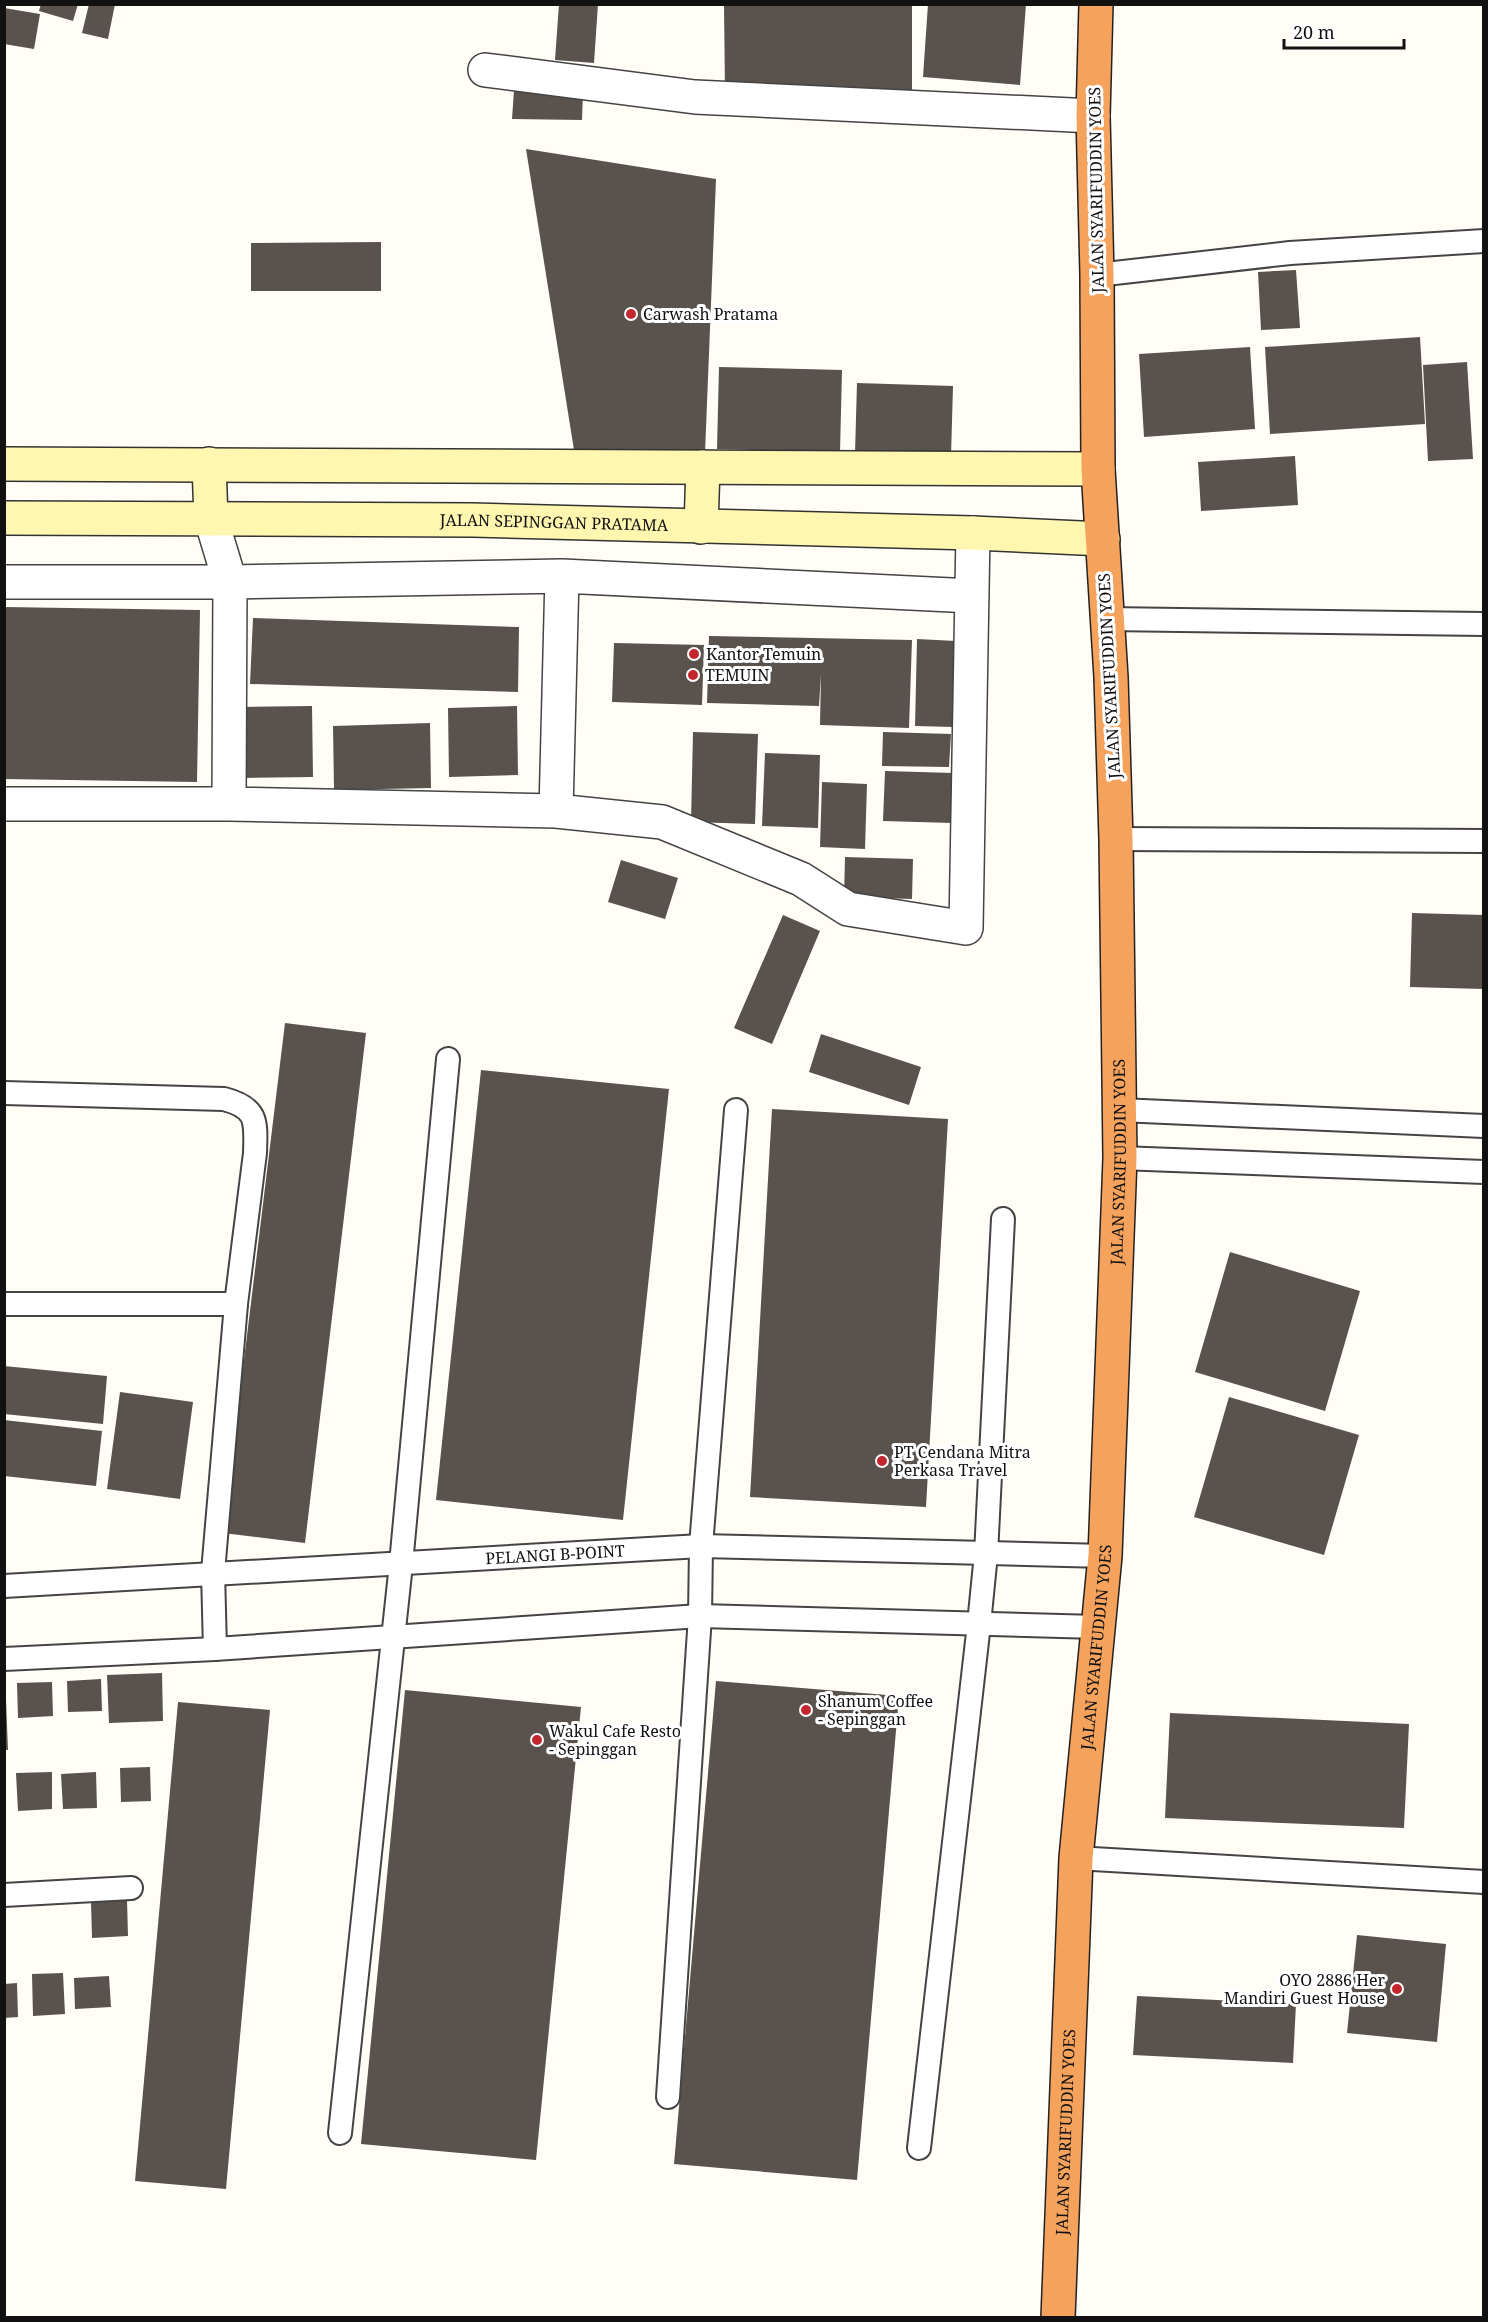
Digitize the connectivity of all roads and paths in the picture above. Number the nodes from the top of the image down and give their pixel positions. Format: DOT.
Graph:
graph roads {
  1 [pos="1096,4"];
  2 [pos="485,70"];
  3 [pos="1094,116"];
  4 [pos="1484,242"];
  5 [pos="1097,275"];
  6 [pos="4,464"];
  7 [pos="209,464"];
  8 [pos="703,467"];
  9 [pos="1098,469"];
  10 [pos="4,518"];
  11 [pos="211,519"];
  12 [pos="701,527"];
  13 [pos="973,533"];
  14 [pos="1103,539"];
  15 [pos="562,576"];
  16 [pos="4,582"];
  17 [pos="230,582"];
  18 [pos="972,596"];
  19 [pos="1107,619"];
  20 [pos="1484,624"];
  21 [pos="4,804"];
  22 [pos="229,804"];
  23 [pos="556,811"];
  24 [pos="1116,839"];
  25 [pos="1484,841"];
  26 [pos="448,1059"];
  27 [pos="4,1093"];
  28 [pos="736,1110"];
  29 [pos="1120,1110"];
  30 [pos="1484,1126"];
  31 [pos="1120,1158"];
  32 [pos="1484,1172"];
  33 [pos="1003,1219"];
  34 [pos="4,1304"];
  35 [pos="236,1304"];
  36 [pos="701,1546"];
  37 [pos="986,1554"];
  38 [pos="1105,1556"];
  39 [pos="401,1564"];
  40 [pos="213,1572"];
  41 [pos="4,1586"];
  42 [pos="700,1616"];
  43 [pos="980,1624"];
  44 [pos="1098,1627"];
  45 [pos="393,1635"];
  46 [pos="215,1649"];
  47 [pos="4,1659"];
  48 [pos="1076,1858"];
  49 [pos="1484,1882"];
  50 [pos="131,1888"];
  51 [pos="4,1895"];
  52 [pos="668,2097"];
  53 [pos="340,2133"];
  54 [pos="919,2148"];
  55 [pos="1058,2318"];
  1 -- 3 [label="highway, JALAN SYARIFUDDIN YOES"];
  2 -- 3 [label="street"];
  3 -- 5 [label="highway, JALAN SYARIFUDDIN YOES"];
  4 -- 5 [label="lane"];
  5 -- 9 [label="highway, JALAN SYARIFUDDIN YOES"];
  6 -- 7 [label="street"];
  7 -- 8 [label="street"];
  7 -- 11 [label="street"];
  8 -- 9 [label="street"];
  8 -- 12 [label="street"];
  9 -- 14 [label="highway, JALAN SYARIFUDDIN YOES"];
  10 -- 11 [label="street, JALAN SEPINGGAN PRATAMA"];
  11 -- 12 [label="street, JALAN SEPINGGAN PRATAMA"];
  11 -- 17 [label="street"];
  12 -- 13 [label="street, JALAN SEPINGGAN PRATAMA"];
  13 -- 14 [label="street, JALAN SEPINGGAN PRATAMA"];
  13 -- 18 [label="street"];
  14 -- 19 [label="highway, JALAN SYARIFUDDIN YOES"];
  15 -- 17 [label="street"];
  15 -- 18 [label="street"];
  15 -- 23 [label="street"];
  16 -- 17 [label="street"];
  17 -- 22 [label="street"];
  18 -- 23 [label="street"];
  19 -- 20 [label="lane"];
  19 -- 24 [label="highway, JALAN SYARIFUDDIN YOES"];
  21 -- 22 [label="street"];
  22 -- 23 [label="street"];
  24 -- 25 [label="lane"];
  24 -- 29 [label="highway, JALAN SYARIFUDDIN YOES"];
  26 -- 39 [label="lane"];
  27 -- 35 [label="lane"];
  28 -- 36 [label="lane"];
  29 -- 30 [label="lane"];
  29 -- 31 [label="highway, JALAN SYARIFUDDIN YOES"];
  31 -- 32 [label="lane"];
  31 -- 38 [label="highway, JALAN SYARIFUDDIN YOES"];
  33 -- 37 [label="lane"];
  34 -- 35 [label="lane"];
  35 -- 40 [label="lane"];
  36 -- 37 [label="lane, PELANGI B-POINT"];
  36 -- 39 [label="lane, PELANGI B-POINT"];
  36 -- 42 [label="lane"];
  37 -- 38 [label="lane, PELANGI B-POINT"];
  37 -- 43 [label="lane"];
  38 -- 44 [label="highway, JALAN SYARIFUDDIN YOES"];
  39 -- 40 [label="lane, PELANGI B-POINT"];
  39 -- 45 [label="lane"];
  40 -- 41 [label="lane, PELANGI B-POINT"];
  40 -- 46 [label="lane"];
  42 -- 43 [label="lane"];
  42 -- 45 [label="lane"];
  42 -- 52 [label="lane"];
  43 -- 44 [label="lane"];
  43 -- 54 [label="lane"];
  44 -- 48 [label="highway, JALAN SYARIFUDDIN YOES"];
  45 -- 46 [label="lane"];
  45 -- 53 [label="lane"];
  46 -- 47 [label="lane"];
  48 -- 49 [label="lane"];
  48 -- 55 [label="highway, JALAN SYARIFUDDIN YOES"];
  50 -- 51 [label="lane"];
}
